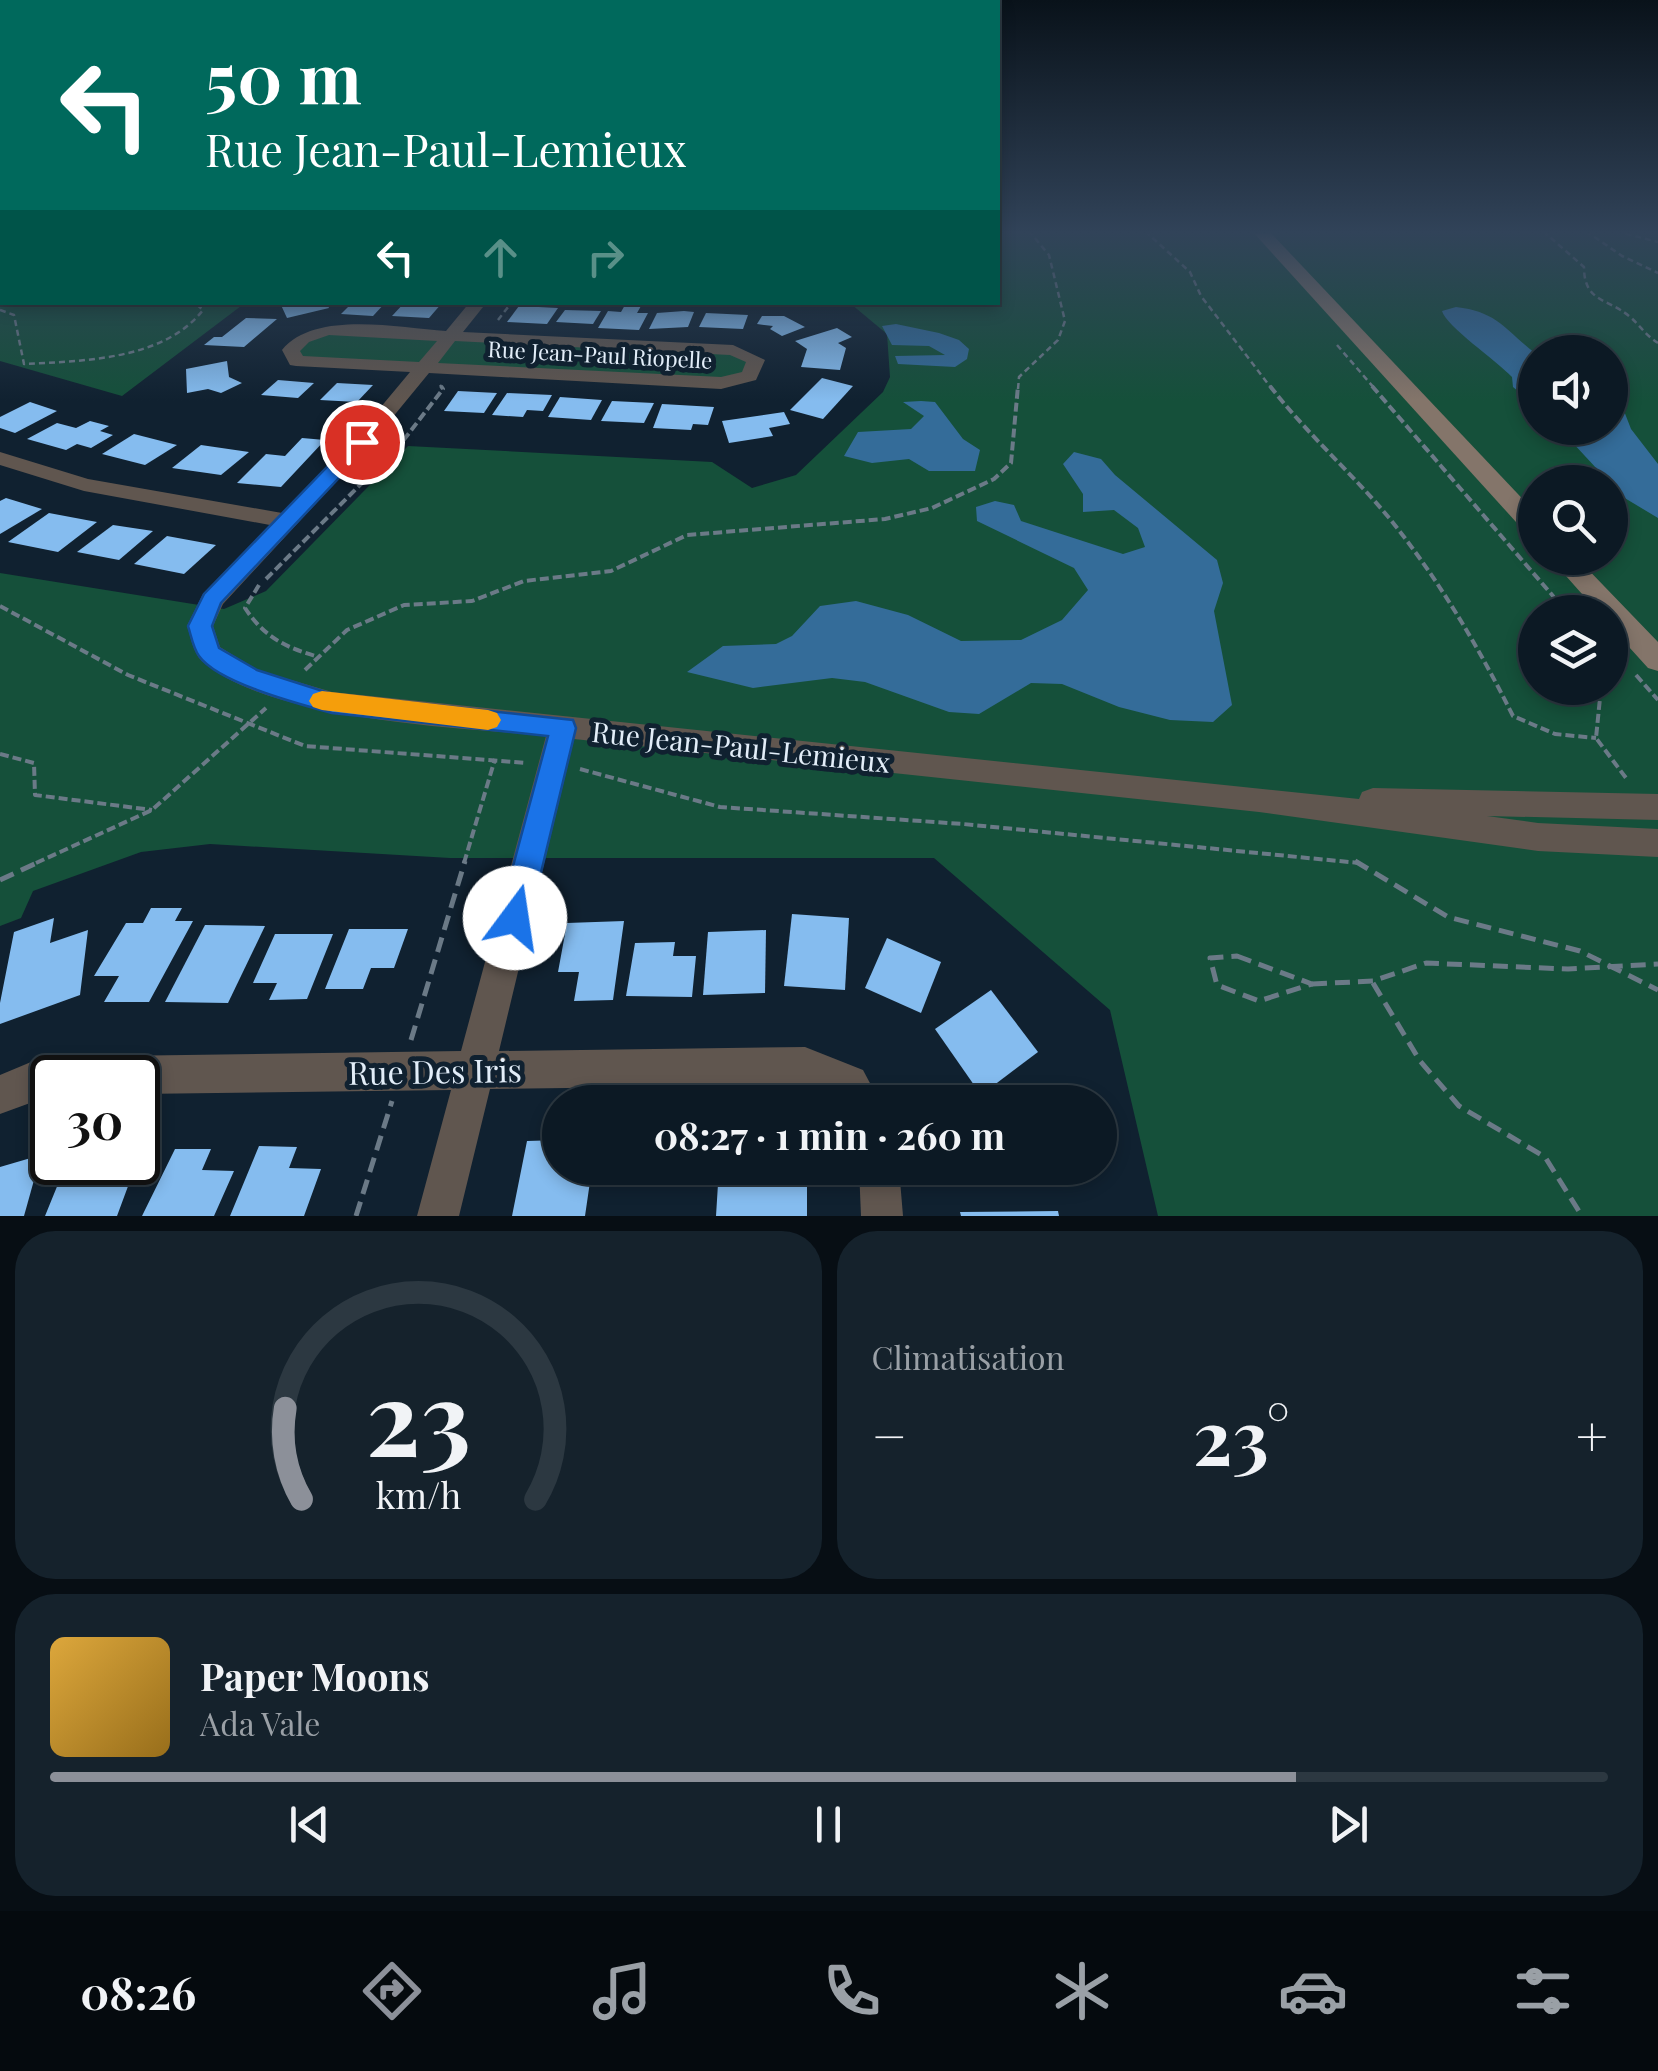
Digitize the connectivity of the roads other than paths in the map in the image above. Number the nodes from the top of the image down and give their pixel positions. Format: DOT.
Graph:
graph roads {
  1 [pos="1313,288"];
  2 [pos="476,305"];
  3 [pos="450,336"];
  4 [pos="424,368"];
  5 [pos="0,458"];
  6 [pos="1518,509"];
  7 [pos="289,521"];
  8 [pos="1579,575"];
  9 [pos="1658,660"];
  10 [pos="564,728"];
  11 [pos="1259,799"];
  12 [pos="1658,807"];
  13 [pos="1658,842"];
  14 [pos="476,1069"];
  15 [pos="849,1085"];
  16 [pos="0,1095"];
  17 [pos="880,1185"];
  18 [pos="438,1216"];
  19 [pos="882,1216"];
  1 -- 6 [label="main road"];
  2 -- 3 [label="street, Rue Jean-Paul-Lemieux"];
  3 -- 4 [label="street, Rue Jean-Paul-Lemieux"];
  3 -- 4 [label="street, Rue Jean-Paul Riopelle"];
  3 -- 4 [label="street, Rue Jean-Paul Riopelle"];
  4 -- 7 [label="street, Rue Jean-Paul-Lemieux"];
  5 -- 7 [label="street"];
  7 -- 10 [label="street, Rue Jean-Paul-Lemieux"];
  8 -- 9 [label="main road"];
  10 -- 11 [label="street, Rue Jean-Paul-Lemieux"];
  10 -- 14 [label="street"];
  11 -- 12 [label="street, Rue Jean-Paul-Lemieux"];
  11 -- 13 [label="street, Rue Jean-Paul-Lemieux"];
  14 -- 15 [label="street, Rue Des Iris"];
  14 -- 16 [label="street, Rue Des Iris"];
  14 -- 18 [label="street"];
  17 -- 19 [label="street"];
}
